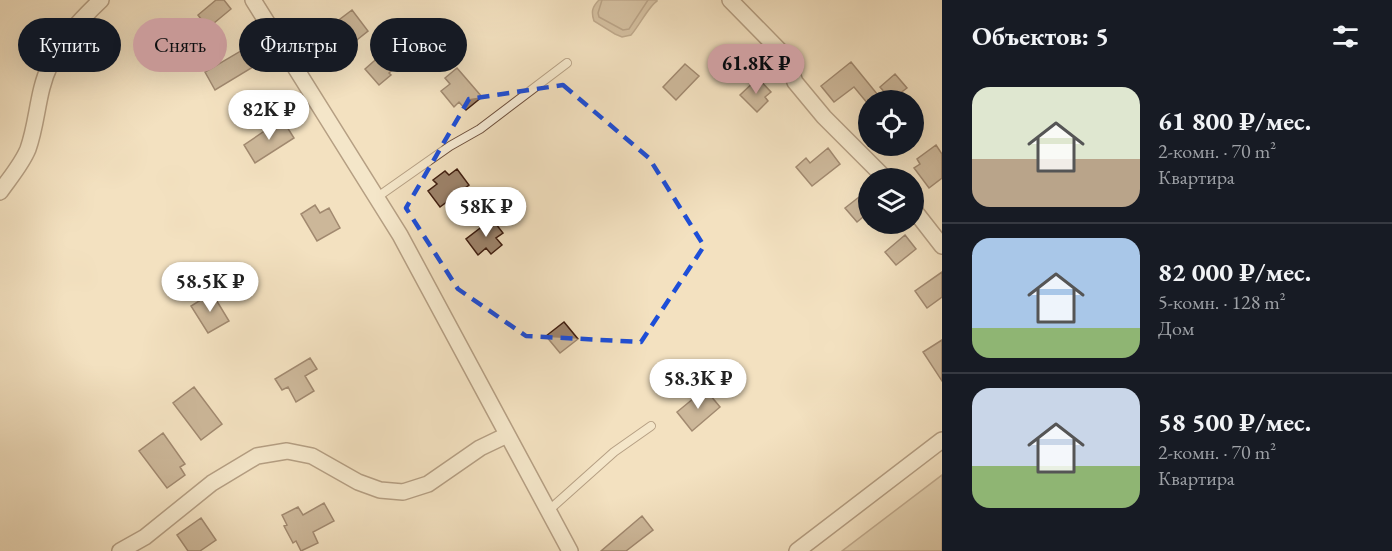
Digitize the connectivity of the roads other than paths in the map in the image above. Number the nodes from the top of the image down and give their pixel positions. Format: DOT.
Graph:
graph roads {
  1 [pos="101,0"];
  2 [pos="253,0"];
  3 [pos="730,0"];
  4 [pos="567,63"];
  5 [pos="875,168"];
  6 [pos="0,192"];
  7 [pos="376,198"];
  8 [pos="924,223"];
  9 [pos="942,246"];
  10 [pos="651,426"];
  11 [pos="507,435"];
  12 [pos="942,440"];
  13 [pos="548,511"];
  14 [pos="120,551"];
  15 [pos="570,551"];
  16 [pos="797,551"];
  1 -- 6 [label="street"];
  2 -- 7 [label="street"];
  3 -- 5 [label="street"];
  4 -- 7 [label="lane"];
  7 -- 11 [label="street"];
  8 -- 9 [label="street"];
  10 -- 13 [label="lane"];
  11 -- 13 [label="street"];
  11 -- 14 [label="street"];
  12 -- 16 [label="street"];
  13 -- 15 [label="street"];
}
